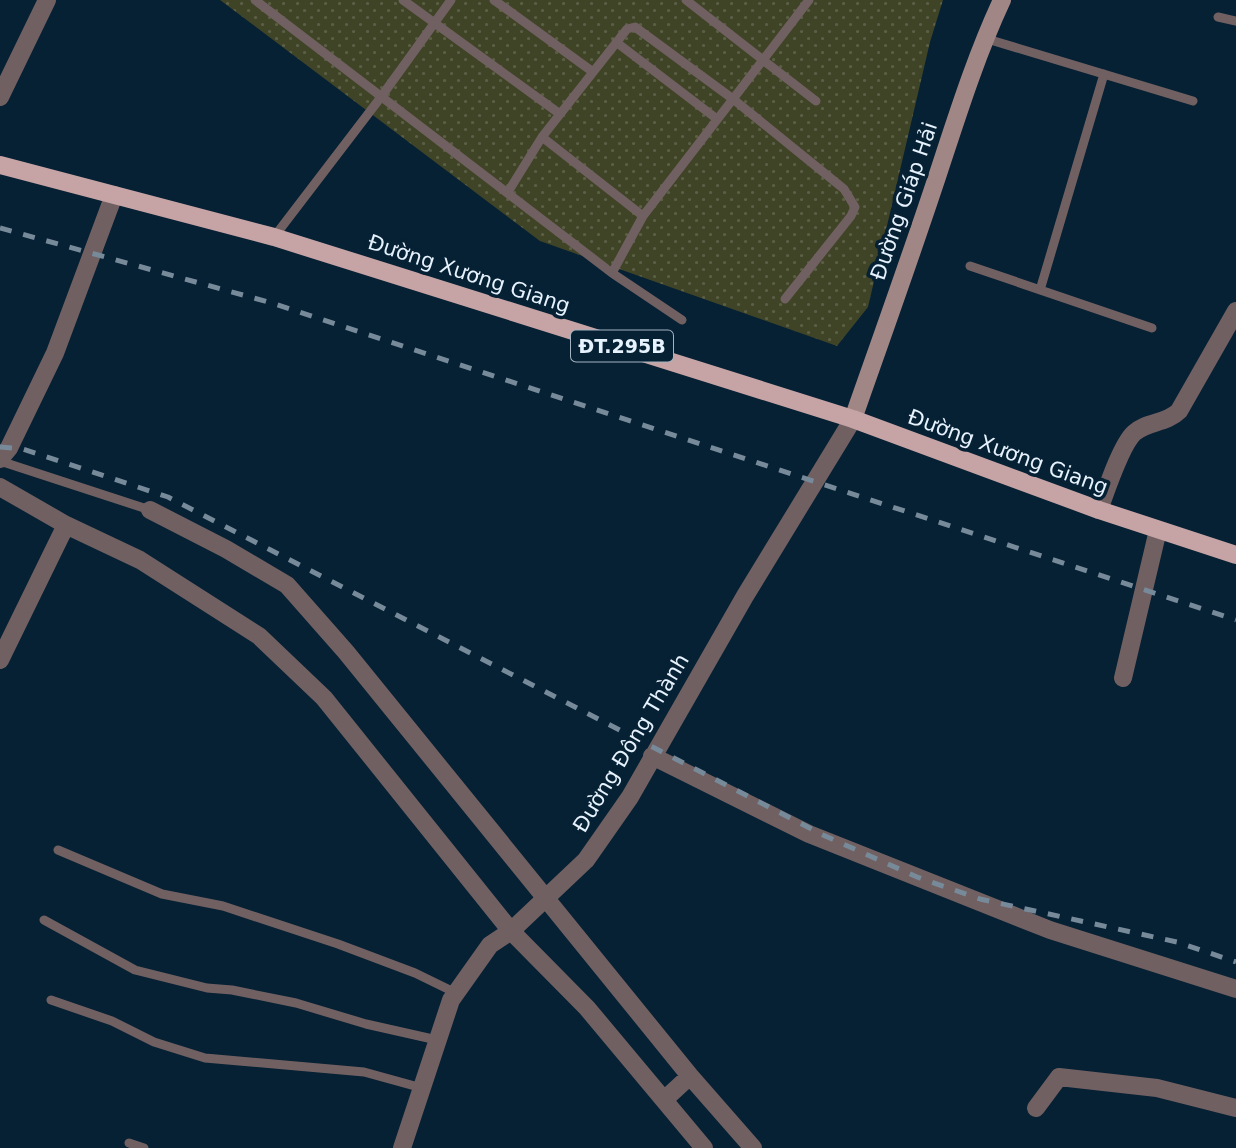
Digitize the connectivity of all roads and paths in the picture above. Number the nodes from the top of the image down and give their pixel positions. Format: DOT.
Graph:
graph roads {
  1 [pos="47,0"];
  2 [pos="255,0"];
  3 [pos="403,0"];
  4 [pos="451,0"];
  5 [pos="494,0"];
  6 [pos="686,0"];
  7 [pos="809,0"];
  8 [pos="1002,0"];
  9 [pos="1218,18"];
  10 [pos="1236,21"];
  11 [pos="434,23"];
  12 [pos="984,38"];
  13 [pos="616,42"];
  14 [pos="763,60"];
  15 [pos="593,72"];
  16 [pos="1104,74"];
  17 [pos="0,97"];
  18 [pos="381,97"];
  19 [pos="733,99"];
  20 [pos="816,101"];
  21 [pos="1193,101"];
  22 [pos="561,114"];
  23 [pos="717,119"];
  24 [pos="542,137"];
  25 [pos="0,165"];
  26 [pos="508,192"];
  27 [pos="114,195"];
  28 [pos="643,216"];
  29 [pos="274,237"];
  30 [pos="970,266"];
  31 [pos="612,273"];
  32 [pos="1040,290"];
  33 [pos="785,299"];
  34 [pos="1236,311"];
  35 [pos="682,320"];
  36 [pos="1152,328"];
  37 [pos="853,419"];
  38 [pos="0,460"];
  39 [pos="0,487"];
  40 [pos="149,510"];
  41 [pos="1099,510"];
  42 [pos="66,525"];
  43 [pos="1158,530"];
  44 [pos="1236,555"];
  45 [pos="0,660"];
  46 [pos="1124,678"];
  47 [pos="652,756"];
  48 [pos="58,850"];
  49 [pos="544,898"];
  50 [pos="44,920"];
  51 [pos="511,931"];
  52 [pos="1236,989"];
  53 [pos="456,993"];
  54 [pos="51,1000"];
  55 [pos="438,1040"];
  56 [pos="690,1076"];
  57 [pos="422,1088"];
  58 [pos="664,1100"];
  59 [pos="1036,1108"];
  60 [pos="1236,1108"];
  61 [pos="129,1143"];
  62 [pos="144,1148"];
  63 [pos="402,1148"];
  64 [pos="704,1148"];
  65 [pos="753,1148"];
  1 -- 17 [label="street"];
  2 -- 18 [label="lane"];
  3 -- 11 [label="lane"];
  4 -- 11 [label="lane"];
  5 -- 15 [label="lane"];
  6 -- 14 [label="lane"];
  7 -- 14 [label="lane"];
  8 -- 12 [label="street, Đường Giáp Hải"];
  9 -- 10 [label="lane"];
  11 -- 18 [label="lane"];
  11 -- 22 [label="lane"];
  12 -- 16 [label="lane"];
  12 -- 37 [label="street, Đường Giáp Hải"];
  13 -- 15 [label="lane"];
  13 -- 19 [label="lane"];
  13 -- 23 [label="lane"];
  14 -- 19 [label="lane"];
  14 -- 20 [label="lane"];
  15 -- 22 [label="lane"];
  16 -- 21 [label="lane"];
  16 -- 32 [label="lane"];
  18 -- 26 [label="lane"];
  18 -- 29 [label="lane"];
  19 -- 23 [label="lane"];
  19 -- 33 [label="lane"];
  22 -- 24 [label="lane"];
  23 -- 28 [label="lane"];
  24 -- 26 [label="lane"];
  24 -- 28 [label="lane"];
  25 -- 27 [label="main road, Đường Xương Giang / ĐT.295B"];
  26 -- 31 [label="lane"];
  27 -- 29 [label="main road, Đường Xương Giang / ĐT.295B"];
  27 -- 38 [label="street"];
  28 -- 31 [label="lane"];
  29 -- 37 [label="main road, Đường Xương Giang / ĐT.295B"];
  30 -- 32 [label="lane"];
  31 -- 35 [label="lane"];
  32 -- 36 [label="lane"];
  34 -- 41 [label="street"];
  37 -- 41 [label="main road, Đường Xương Giang / ĐT.295B"];
  37 -- 47 [label="street, Đường Đông Thành"];
  38 -- 40 [label="lane"];
  39 -- 42 [label="street"];
  40 -- 49 [label="street"];
  41 -- 43 [label="main road, Đường Xương Giang / ĐT.295B"];
  42 -- 45 [label="street"];
  42 -- 51 [label="street"];
  43 -- 44 [label="main road, Đường Xương Giang / ĐT.295B"];
  43 -- 46 [label="street"];
  47 -- 49 [label="street, Đường Đông Thành"];
  47 -- 52 [label="street"];
  48 -- 53 [label="lane"];
  49 -- 51 [label="street, Đường Đông Thành"];
  49 -- 56 [label="street"];
  50 -- 55 [label="lane"];
  51 -- 53 [label="street, Đường Đông Thành"];
  51 -- 58 [label="street"];
  53 -- 55 [label="street, Đường Đông Thành"];
  54 -- 57 [label="lane"];
  55 -- 57 [label="street, Đường Đông Thành"];
  56 -- 58 [label="street"];
  56 -- 65 [label="street"];
  57 -- 63 [label="street, Đường Đông Thành"];
  58 -- 64 [label="street"];
  59 -- 60 [label="street"];
  61 -- 62 [label="lane"];
}
